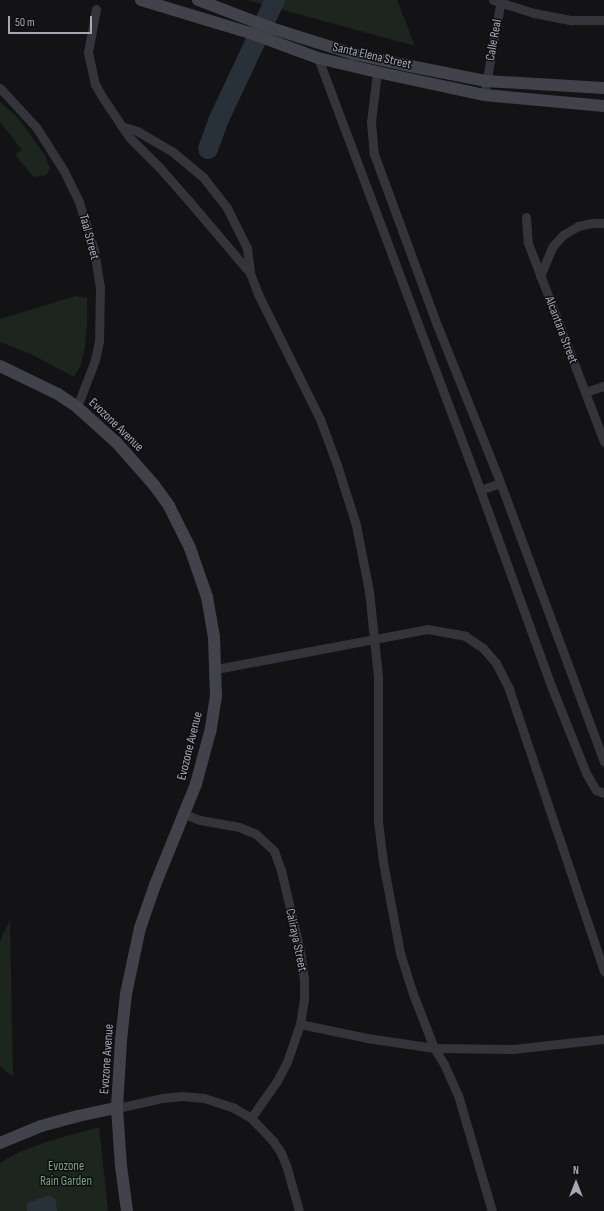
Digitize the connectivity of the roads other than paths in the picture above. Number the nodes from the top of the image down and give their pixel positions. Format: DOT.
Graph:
graph roads {
  1 [pos="141,0"];
  2 [pos="198,0"];
  3 [pos="498,1"];
  4 [pos="96,9"];
  5 [pos="604,20"];
  6 [pos="253,28"];
  7 [pos="272,28"];
  8 [pos="267,40"];
  9 [pos="318,58"];
  10 [pos="377,72"];
  11 [pos="486,81"];
  12 [pos="0,88"];
  13 [pos="604,88"];
  14 [pos="484,96"];
  15 [pos="604,106"];
  16 [pos="121,126"];
  17 [pos="526,217"];
  18 [pos="604,223"];
  19 [pos="250,273"];
  20 [pos="540,276"];
  21 [pos="0,366"];
  22 [pos="604,386"];
  23 [pos="585,392"];
  24 [pos="77,407"];
  25 [pos="604,442"];
  26 [pos="500,483"];
  27 [pos="480,490"];
  28 [pos="374,639"];
  29 [pos="216,669"];
  30 [pos="604,762"];
  31 [pos="604,793"];
  32 [pos="184,814"];
  33 [pos="604,971"];
  34 [pos="300,1024"];
  35 [pos="604,1039"];
  36 [pos="434,1048"];
  37 [pos="118,1108"];
  38 [pos="252,1118"];
  39 [pos="0,1143"];
  40 [pos="127,1211"];
  41 [pos="299,1211"];
  42 [pos="492,1211"];
  1 -- 6 [label="street, Santa Elena Street"];
  2 -- 6 [label="street, Santa Elena Street"];
  3 -- 5 [label="street"];
  3 -- 11 [label="street, Calle Real"];
  4 -- 16 [label="street"];
  6 -- 7 [label="street, Santa Elena Street"];
  6 -- 8 [label="street, Santa Elena Street"];
  7 -- 8 [label="street"];
  7 -- 11 [label="street, Santa Elena Street"];
  8 -- 9 [label="street, Santa Elena Street"];
  9 -- 10 [label="street, Santa Elena Street"];
  9 -- 27 [label="street"];
  10 -- 14 [label="street, Santa Elena Street"];
  10 -- 26 [label="street"];
  11 -- 13 [label="street, Santa Elena Street"];
  11 -- 14 [label="street, Calle Real"];
  12 -- 24 [label="street, Taal Street"];
  14 -- 15 [label="street, Santa Elena Street"];
  16 -- 19 [label="street"];
  16 -- 19 [label="street"];
  17 -- 20 [label="street, Alcantara Street"];
  18 -- 20 [label="street"];
  19 -- 28 [label="street"];
  20 -- 23 [label="street, Alcantara Street"];
  21 -- 24 [label="street, Evozone Avenue"];
  22 -- 23 [label="street"];
  23 -- 25 [label="street, Alcantara Street"];
  24 -- 29 [label="street, Evozone Avenue"];
  26 -- 27 [label="street"];
  26 -- 30 [label="street"];
  27 -- 31 [label="street"];
  28 -- 29 [label="street"];
  28 -- 33 [label="street"];
  28 -- 36 [label="street"];
  29 -- 32 [label="street, Evozone Avenue"];
  32 -- 34 [label="street, Caliraya Street"];
  32 -- 37 [label="street, Evozone Avenue"];
  34 -- 36 [label="street"];
  34 -- 38 [label="street, Caliraya Street"];
  35 -- 36 [label="street"];
  36 -- 42 [label="street"];
  37 -- 38 [label="street"];
  37 -- 39 [label="street"];
  37 -- 40 [label="street, Evozone Avenue"];
  38 -- 41 [label="street"];
}
